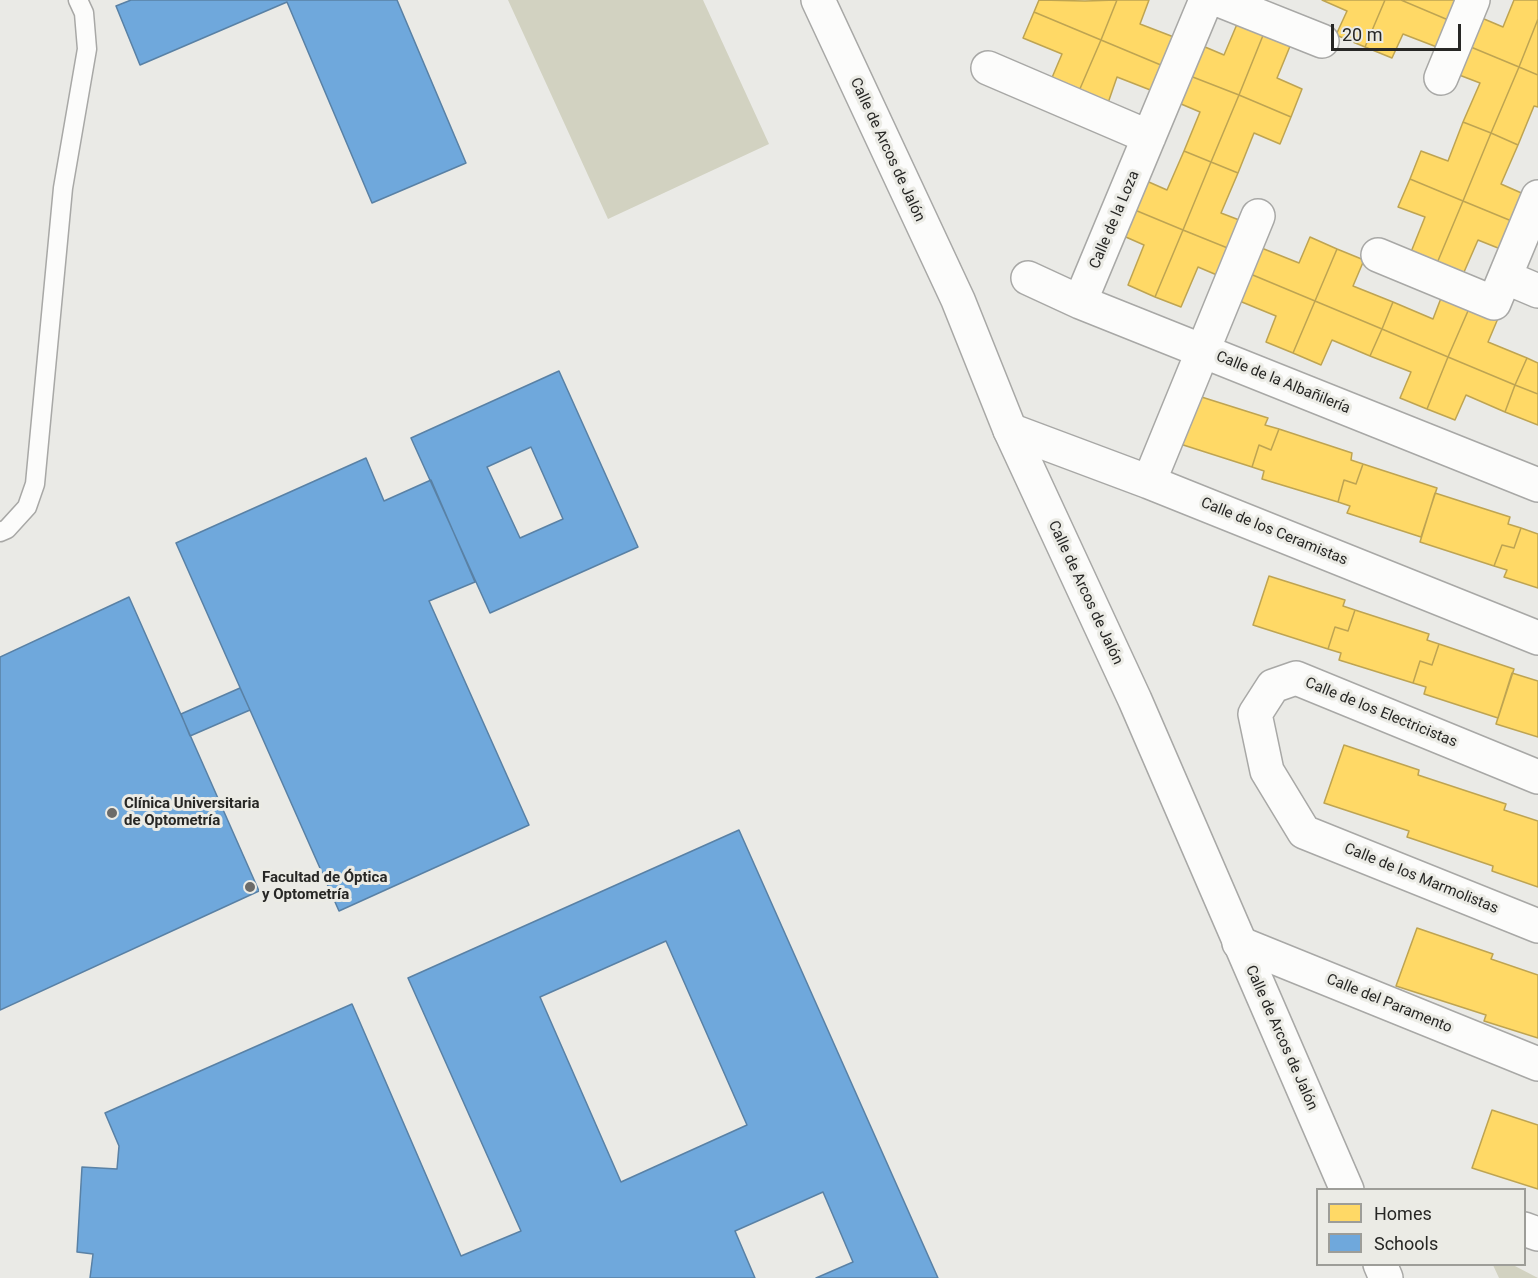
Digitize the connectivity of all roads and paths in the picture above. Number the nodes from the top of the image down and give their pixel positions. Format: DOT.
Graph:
graph roads {
  1 [pos="78,0"];
  2 [pos="818,0"];
  3 [pos="1206,0"];
  4 [pos="1220,0"];
  5 [pos="1473,0"];
  6 [pos="1322,41"];
  7 [pos="988,68"];
  8 [pos="1441,78"];
  9 [pos="1149,137"];
  10 [pos="1538,197"];
  11 [pos="1258,216"];
  12 [pos="1377,255"];
  13 [pos="1028,278"];
  14 [pos="1499,290"];
  15 [pos="1538,291"];
  16 [pos="1080,302"];
  17 [pos="1203,351"];
  18 [pos="1010,430"];
  19 [pos="1149,482"];
  20 [pos="1538,485"];
  21 [pos="0,532"];
  22 [pos="1538,638"];
  23 [pos="1538,777"];
  24 [pos="1304,832"];
  25 [pos="1538,926"];
  26 [pos="1239,943"];
  27 [pos="1538,1064"];
  28 [pos="1346,1188"];
  1 -- 21 [label="lane"];
  2 -- 18 [label="street, Calle de Arcos de Jalón"];
  3 -- 9 [label="street, Calle de la Loza"];
  4 -- 6 [label="street"];
  5 -- 8 [label="street"];
  7 -- 9 [label="street"];
  9 -- 16 [label="street, Calle de la Loza"];
  10 -- 14 [label="street"];
  11 -- 17 [label="street"];
  12 -- 14 [label="street"];
  13 -- 16 [label="street, Calle de la Albañilería"];
  14 -- 15 [label="street"];
  16 -- 17 [label="street, Calle de la Albañilería"];
  17 -- 19 [label="street"];
  17 -- 20 [label="street, Calle de la Albañilería"];
  18 -- 19 [label="street, Calle de los Ceramistas"];
  18 -- 26 [label="street, Calle de Arcos de Jalón"];
  19 -- 22 [label="street, Calle de los Ceramistas"];
  23 -- 24 [label="street, Calle de los Electricistas"];
  24 -- 25 [label="street, Calle de los Marmolistas"];
  26 -- 27 [label="street, Calle del Paramento"];
  26 -- 28 [label="street, Calle de Arcos de Jalón"];
}
